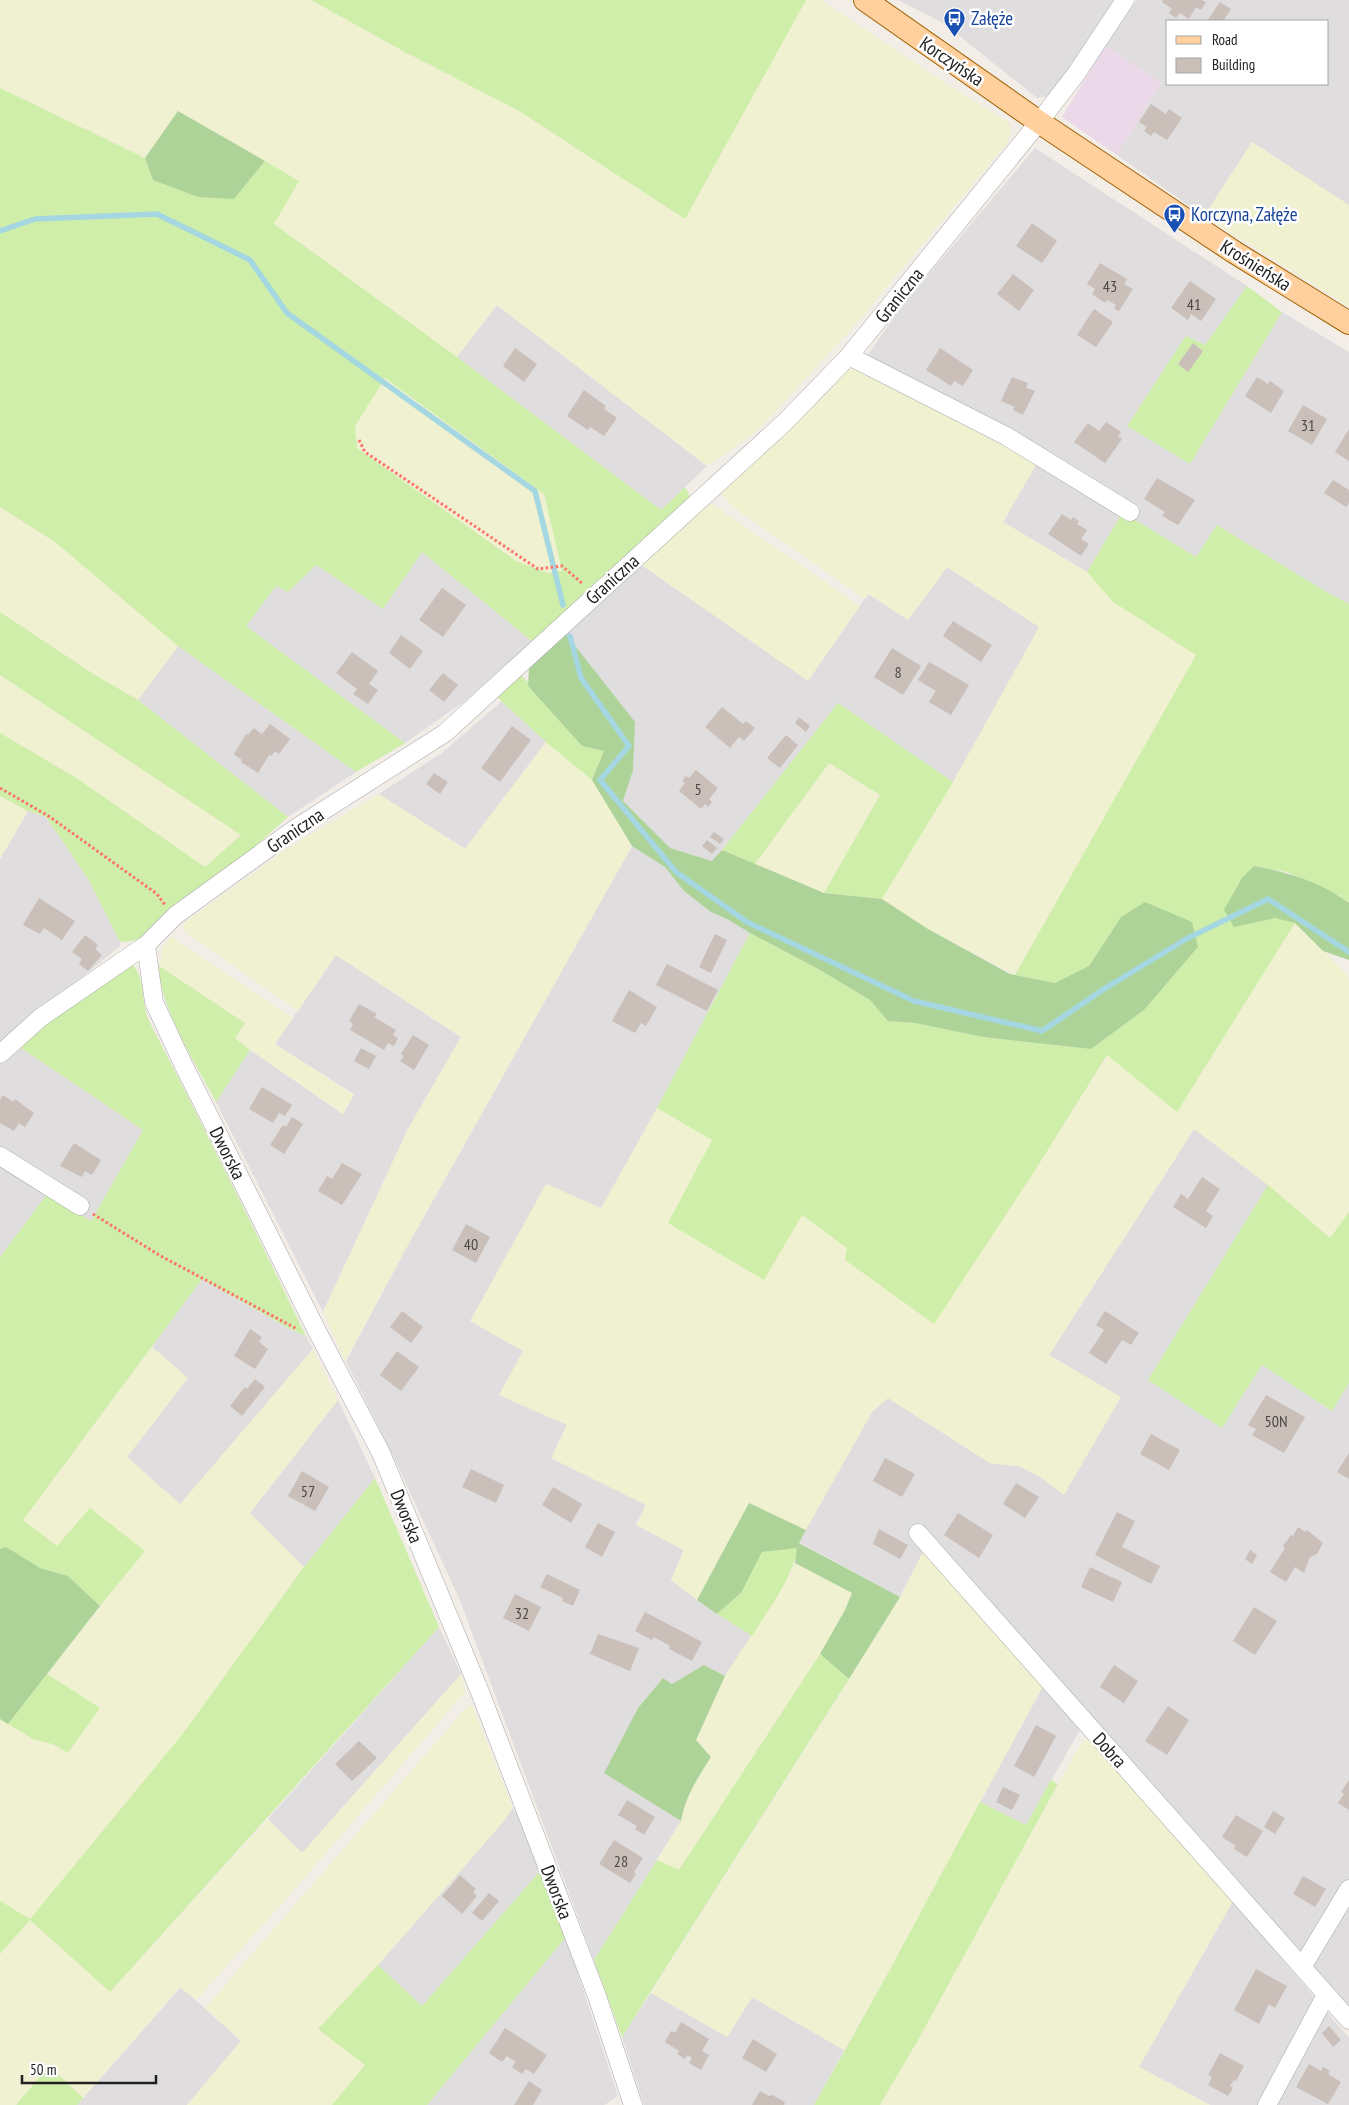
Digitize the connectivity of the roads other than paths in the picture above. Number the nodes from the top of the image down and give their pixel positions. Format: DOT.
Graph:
graph roads {
  1 [pos="865,0"];
  2 [pos="1126,0"];
  3 [pos="1039,122"];
  4 [pos="1349,323"];
  5 [pos="849,356"];
  6 [pos="1130,512"];
  7 [pos="146,945"];
  8 [pos="0,1054"];
  9 [pos="0,1156"];
  10 [pos="80,1206"];
  11 [pos="918,1533"];
  12 [pos="1349,1889"];
  13 [pos="1302,1967"];
  14 [pos="1326,1994"];
  15 [pos="1349,2020"];
  16 [pos="633,2105"];
  17 [pos="1267,2105"];
  1 -- 3 [label="main road, Korczyńska"];
  2 -- 3 [label="street, Graniczna"];
  3 -- 4 [label="main road, Krośnieńska"];
  3 -- 5 [label="street, Graniczna"];
  5 -- 6 [label="street"];
  5 -- 7 [label="street, Graniczna"];
  7 -- 8 [label="street, Graniczna"];
  7 -- 16 [label="street, Dworska"];
  9 -- 10 [label="street"];
  11 -- 13 [label="street, Dobra"];
  12 -- 13 [label="street"];
  13 -- 14 [label="street, Dobra"];
  14 -- 15 [label="street, Dobra"];
  14 -- 17 [label="street"];
}
